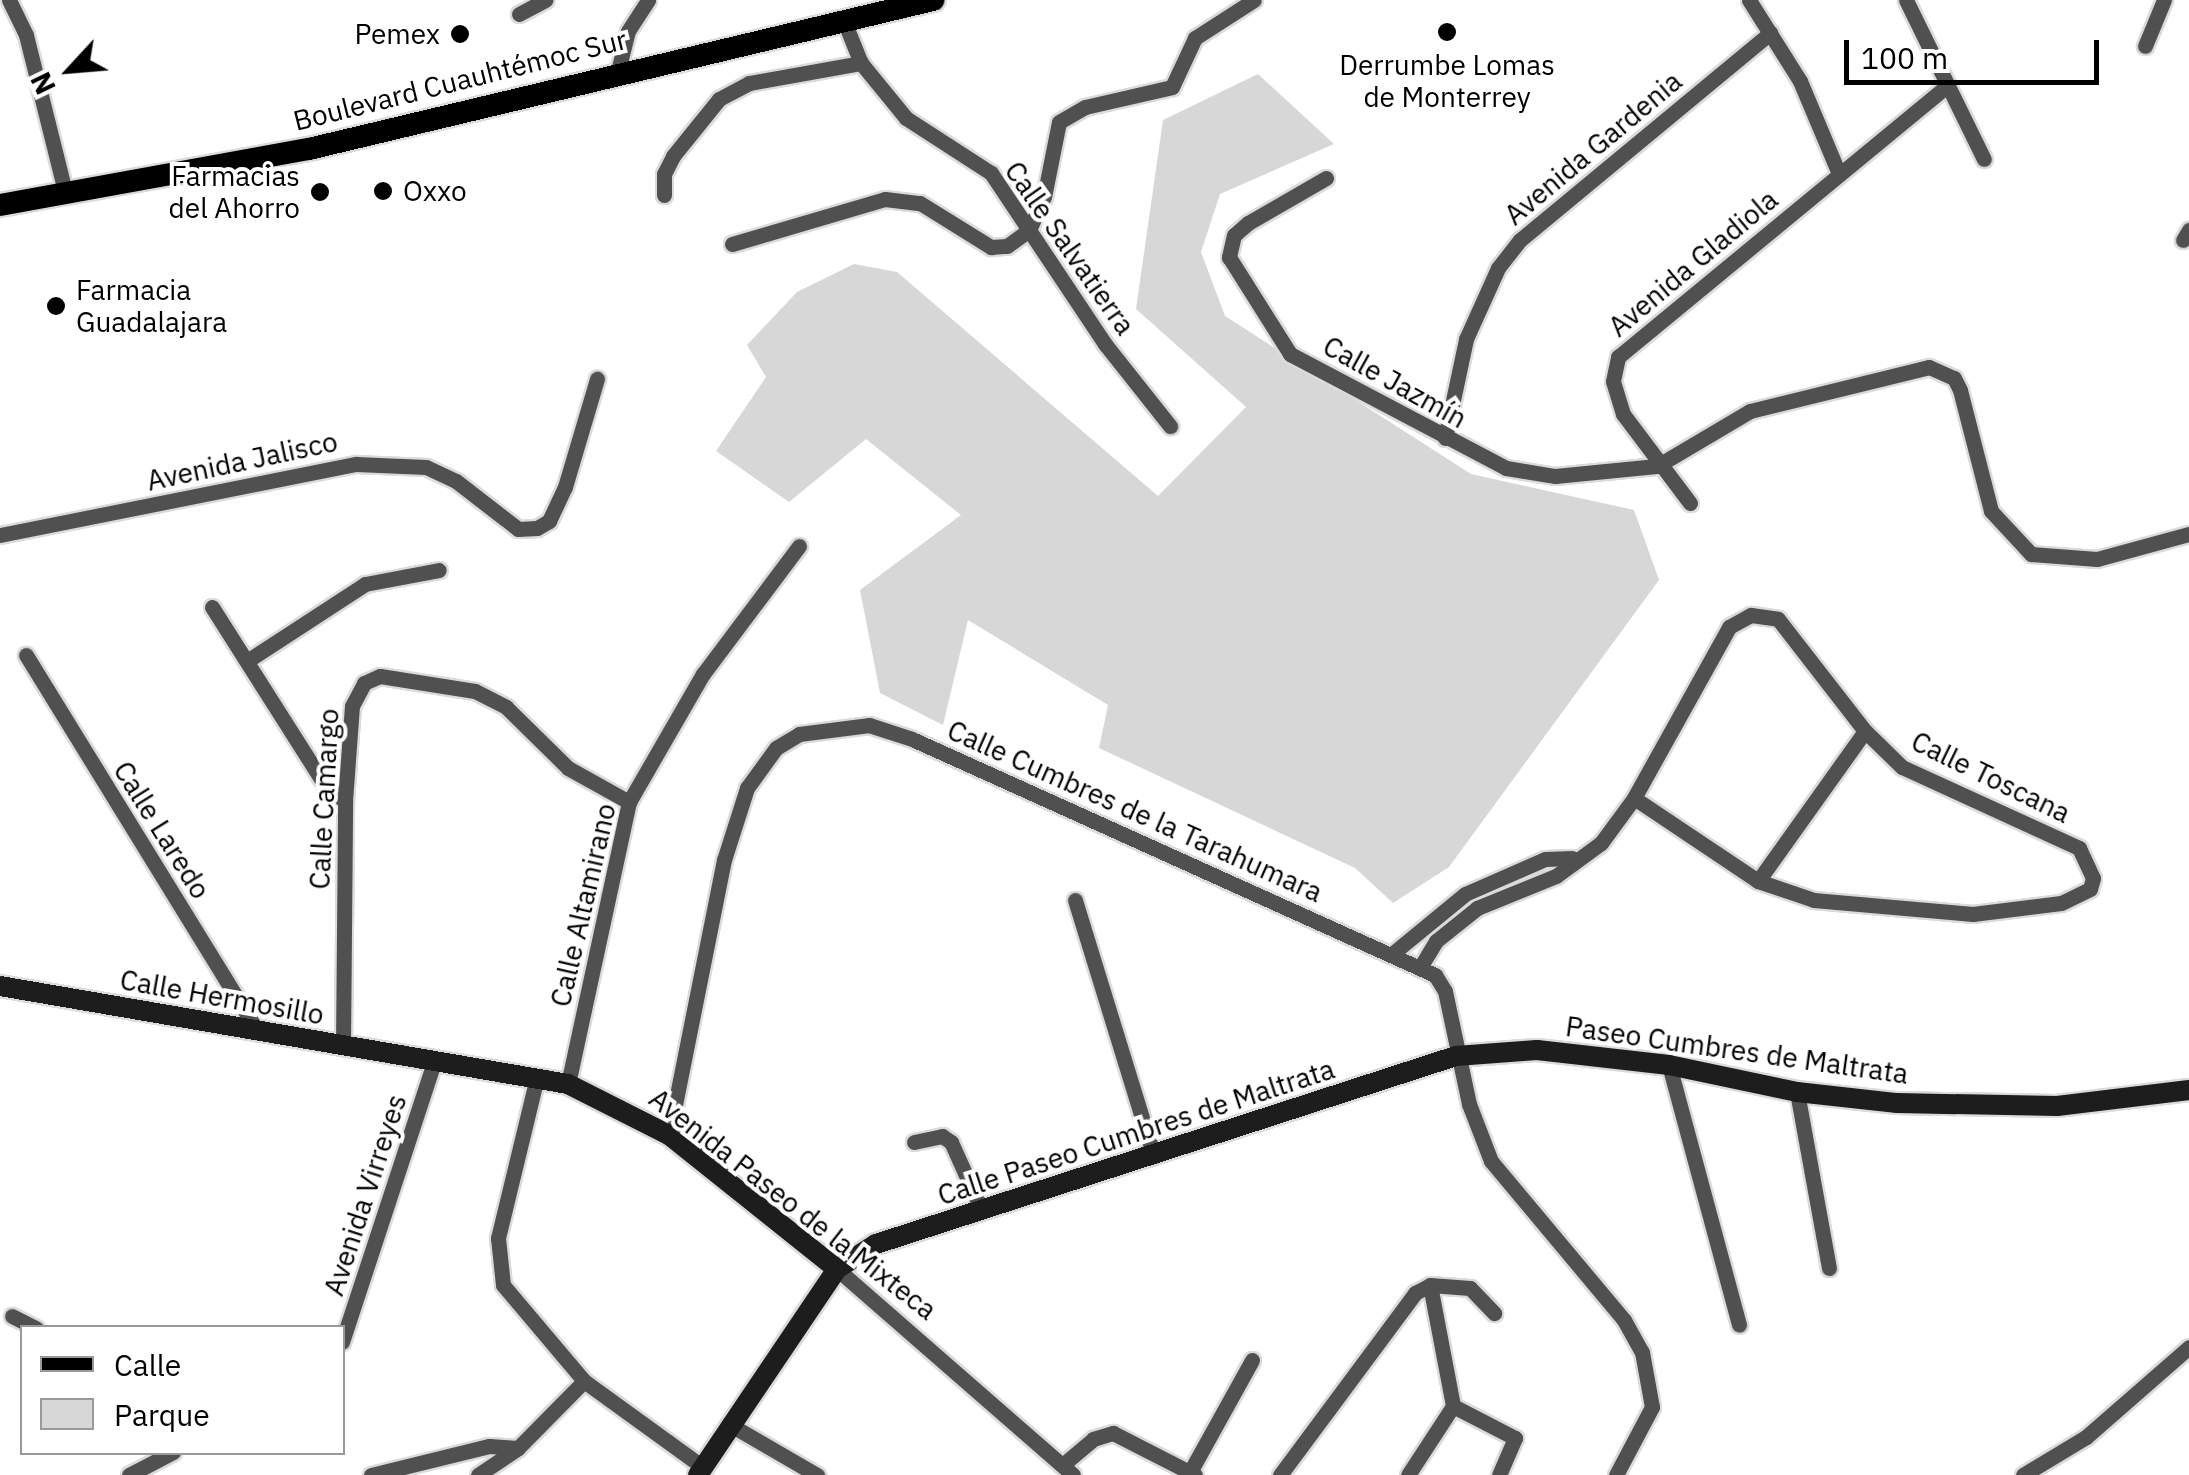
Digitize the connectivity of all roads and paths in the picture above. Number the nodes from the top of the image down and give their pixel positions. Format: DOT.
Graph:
graph roads {
  1 [pos="9,0"];
  2 [pos="545,0"];
  3 [pos="648,0"];
  4 [pos="933,0"];
  5 [pos="1254,0"];
  6 [pos="1749,0"];
  7 [pos="1906,0"];
  8 [pos="2164,0"];
  9 [pos="519,14"];
  10 [pos="844,22"];
  11 [pos="1770,33"];
  12 [pos="2146,46"];
  13 [pos="861,63"];
  14 [pos="618,71"];
  15 [pos="1944,88"];
  16 [pos="1984,159"];
  17 [pos="1839,174"];
  18 [pos="1326,178"];
  19 [pos="66,194"];
  20 [pos="664,195"];
  21 [pos="0,205"];
  22 [pos="1029,230"];
  23 [pos="732,244"];
  24 [pos="597,379"];
  25 [pos="1170,426"];
  26 [pos="1445,438"];
  27 [pos="1657,466"];
  28 [pos="1690,504"];
  29 [pos="2189,534"];
  30 [pos="0,535"];
  31 [pos="799,546"];
  32 [pos="439,570"];
  33 [pos="212,607"];
  34 [pos="26,655"];
  35 [pos="247,661"];
  36 [pos="1866,731"];
  37 [pos="1634,798"];
  38 [pos="346,801"];
  39 [pos="629,802"];
  40 [pos="1572,858"];
  41 [pos="1758,880"];
  42 [pos="1075,900"];
  43 [pos="1392,954"];
  44 [pos="1421,966"];
  45 [pos="2,983"];
  46 [pos="256,1031"];
  47 [pos="343,1046"];
  48 [pos="1456,1056"];
  49 [pos="434,1062"];
  50 [pos="1670,1064"];
  51 [pos="537,1078"];
  52 [pos="568,1084"];
  53 [pos="2189,1090"];
  54 [pos="1797,1092"];
  55 [pos="669,1135"];
  56 [pos="914,1142"];
  57 [pos="1154,1156"];
  58 [pos="982,1211"];
  59 [pos="1829,1268"];
  60 [pos="837,1269"];
  61 [pos="1426,1286"];
  62 [pos="1494,1313"];
  63 [pos="12,1316"];
  64 [pos="1739,1324"];
  65 [pos="30,1325"];
  66 [pos="345,1336"];
  67 [pos="2189,1347"];
  68 [pos="1252,1360"];
  69 [pos="584,1381"];
  70 [pos="1453,1406"];
  71 [pos="729,1424"];
  72 [pos="518,1448"];
  73 [pos="167,1455"];
  74 [pos="1069,1469"];
  75 [pos="700,1471"];
  76 [pos="1192,1474"];
  77 [pos="128,1475"];
  78 [pos="371,1475"];
  79 [pos="478,1475"];
  80 [pos="817,1475"];
  81 [pos="1280,1475"];
  82 [pos="1408,1475"];
  83 [pos="1499,1475"];
  84 [pos="1616,1475"];
  85 [pos="2022,1475"];
  1 -- 19 [label="street"];
  2 -- 9 [label="street"];
  3 -- 14 [label="street"];
  4 -- 10 [label="main road, Boulevard Cuauhtémoc Sur"];
  5 -- 22 [label="street"];
  6 -- 11 [label="street"];
  7 -- 15 [label="street"];
  8 -- 12 [label="street"];
  10 -- 13 [label="street, Calle Salvatierra"];
  10 -- 14 [label="main road, Boulevard Cuauhtémoc Sur"];
  11 -- 17 [label="street"];
  11 -- 26 [label="street, Avenida Gardenia"];
  13 -- 20 [label="street"];
  13 -- 22 [label="street, Calle Salvatierra"];
  14 -- 19 [label="main road, Boulevard Cuauhtémoc Sur"];
  15 -- 16 [label="street"];
  15 -- 17 [label="street"];
  17 -- 27 [label="street, Avenida Gladiola"];
  18 -- 26 [label="street, Calle Jazmín"];
  19 -- 21 [label="main road, Boulevard Cuauhtémoc Sur"];
  22 -- 23 [label="street"];
  22 -- 25 [label="street, Calle Salvatierra"];
  24 -- 30 [label="street, Avenida Jalisco"];
  26 -- 27 [label="street, Calle Jazmín"];
  27 -- 28 [label="street, Avenida Gladiola"];
  27 -- 29 [label="street"];
  31 -- 39 [label="street, Calle Altamirano"];
  32 -- 35 [label="street"];
  33 -- 35 [label="street"];
  34 -- 46 [label="street, Calle Laredo"];
  35 -- 38 [label="street"];
  36 -- 37 [label="street, Calle Toscana"];
  36 -- 41 [label="street"];
  36 -- 41 [label="street, Calle Toscana"];
  37 -- 40 [label="street, Calle Toscana"];
  37 -- 41 [label="street, Calle Toscana"];
  38 -- 39 [label="street, Calle Camargo"];
  38 -- 47 [label="street, Calle Camargo"];
  39 -- 52 [label="street, Calle Altamirano"];
  40 -- 43 [label="street, Calle Toscana"];
  40 -- 44 [label="street, Calle Toscana"];
  42 -- 57 [label="street"];
  43 -- 44 [label="street, Calle Cumbres de la Tarahumara"];
  43 -- 55 [label="street, Calle Cumbres de la Tarahumara"];
  44 -- 48 [label="street"];
  45 -- 46 [label="street, Calle Hermosillo"];
  46 -- 47 [label="street, Calle Hermosillo"];
  47 -- 49 [label="street, Calle Hermosillo"];
  48 -- 50 [label="street, Paseo Cumbres de Maltrata"];
  48 -- 57 [label="street, Calle Paseo Cumbres de Maltrata"];
  48 -- 84 [label="street"];
  49 -- 51 [label="street, Avenida Paseo de la Mixteca"];
  49 -- 66 [label="street, Avenida Virreyes"];
  50 -- 54 [label="street, Paseo Cumbres de Maltrata"];
  50 -- 64 [label="street"];
  51 -- 52 [label="street, Avenida Paseo de la Mixteca"];
  51 -- 69 [label="street"];
  52 -- 55 [label="street, Avenida Paseo de la Mixteca"];
  53 -- 54 [label="street, Paseo Cumbres de Maltrata"];
  54 -- 59 [label="street"];
  55 -- 60 [label="street, Avenida Paseo de la Mixteca"];
  56 -- 58 [label="street"];
  57 -- 58 [label="street, Calle Paseo Cumbres de Maltrata"];
  58 -- 60 [label="street, Calle Paseo Cumbres de Maltrata"];
  60 -- 71 [label="street"];
  60 -- 74 [label="street, Avenida Paseo de la Mixteca"];
  61 -- 62 [label="street"];
  61 -- 70 [label="street"];
  61 -- 81 [label="street"];
  63 -- 65 [label="street"];
  67 -- 85 [label="street"];
  68 -- 76 [label="street"];
  69 -- 72 [label="street"];
  69 -- 75 [label="street"];
  70 -- 82 [label="street"];
  70 -- 83 [label="street"];
  71 -- 75 [label="street"];
  71 -- 80 [label="street"];
  72 -- 78 [label="street"];
  72 -- 79 [label="street"];
  73 -- 77 [label="street"];
  74 -- 76 [label="street"];
}
